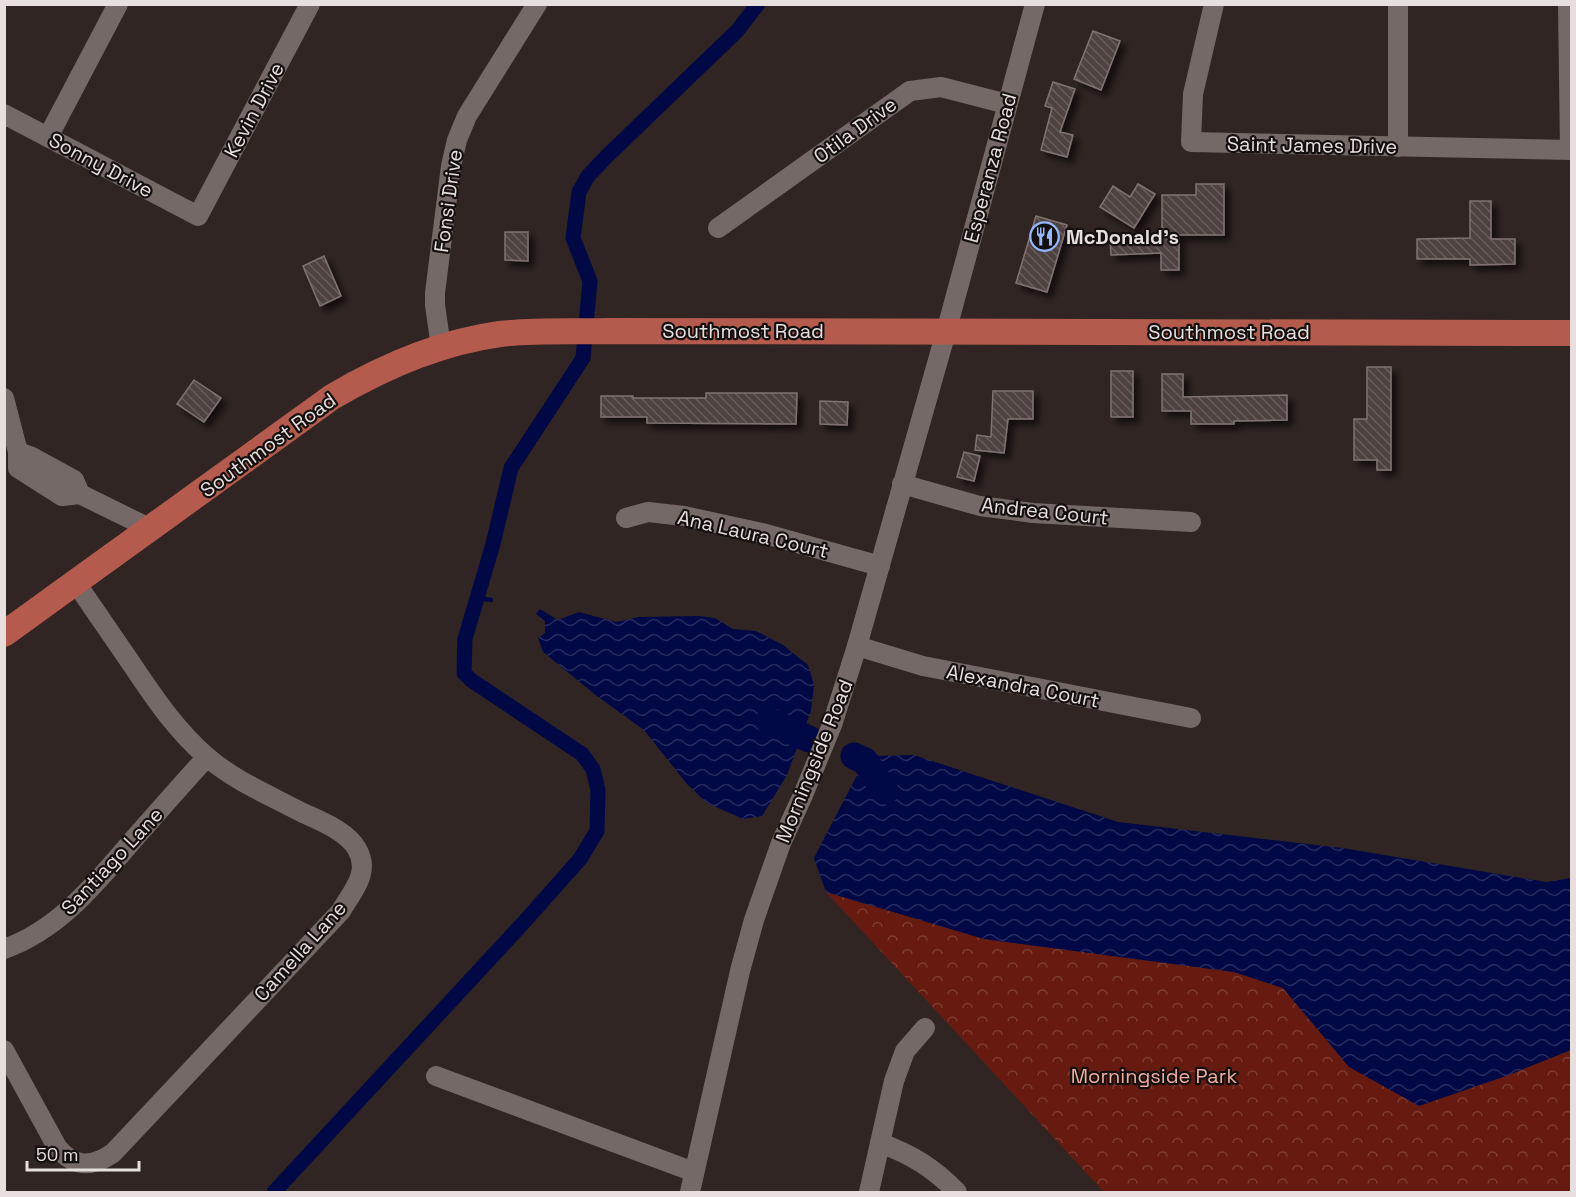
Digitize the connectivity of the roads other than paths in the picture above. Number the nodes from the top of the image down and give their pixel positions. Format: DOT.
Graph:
graph roads {
  1 [pos="118,4"];
  2 [pos="310,4"];
  3 [pos="537,4"];
  4 [pos="1035,4"];
  5 [pos="1214,4"];
  6 [pos="1398,4"];
  7 [pos="1569,4"];
  8 [pos="1007,104"];
  9 [pos="4,114"];
  10 [pos="48,137"];
  11 [pos="1398,147"];
  12 [pos="1571,150"];
  13 [pos="198,216"];
  14 [pos="718,228"];
  15 [pos="946,332"];
  16 [pos="1572,333"];
  17 [pos="441,347"];
  18 [pos="4,398"];
  19 [pos="902,483"];
  20 [pos="626,518"];
  21 [pos="1191,522"];
  22 [pos="151,529"];
  23 [pos="880,566"];
  24 [pos="76,583"];
  25 [pos="6,630"];
  26 [pos="857,646"];
  27 [pos="1191,718"];
  28 [pos="207,756"];
  29 [pos="4,949"];
  30 [pos="925,1028"];
  31 [pos="4,1050"];
  32 [pos="436,1076"];
  33 [pos="880,1143"];
  34 [pos="694,1172"];
  35 [pos="690,1192"];
  36 [pos="869,1192"];
  37 [pos="957,1192"];
  1 -- 10 [label="street"];
  2 -- 13 [label="street, Kevin Drive"];
  3 -- 17 [label="street, Fonsi Drive"];
  4 -- 8 [label="street, Esperanza Road"];
  5 -- 11 [label="street, Saint James Drive"];
  6 -- 11 [label="street"];
  7 -- 12 [label="street"];
  8 -- 14 [label="street, Otila Drive"];
  8 -- 15 [label="street, Esperanza Road"];
  9 -- 10 [label="street, Sonny Drive"];
  10 -- 13 [label="street, Sonny Drive"];
  11 -- 12 [label="street, Saint James Drive"];
  15 -- 16 [label="main road, Southmost Road"];
  15 -- 17 [label="main road, Southmost Road"];
  15 -- 19 [label="street, Morningside Road"];
  17 -- 22 [label="main road, Southmost Road"];
  18 -- 22 [label="street"];
  19 -- 21 [label="street, Andrea Court"];
  19 -- 23 [label="street, Morningside Road"];
  20 -- 23 [label="street, Ana Laura Court"];
  22 -- 24 [label="main road, Southmost Road"];
  23 -- 26 [label="street, Morningside Road"];
  24 -- 25 [label="main road, Southmost Road"];
  24 -- 28 [label="street, Camella Lane"];
  26 -- 27 [label="street, Alexandra Court"];
  26 -- 34 [label="street, Morningside Road"];
  28 -- 29 [label="street, Santiago Lane"];
  28 -- 31 [label="street, Camella Lane"];
  30 -- 33 [label="street"];
  32 -- 34 [label="street"];
  33 -- 36 [label="street"];
  33 -- 37 [label="street"];
  34 -- 35 [label="street, Morningside Road"];
}
